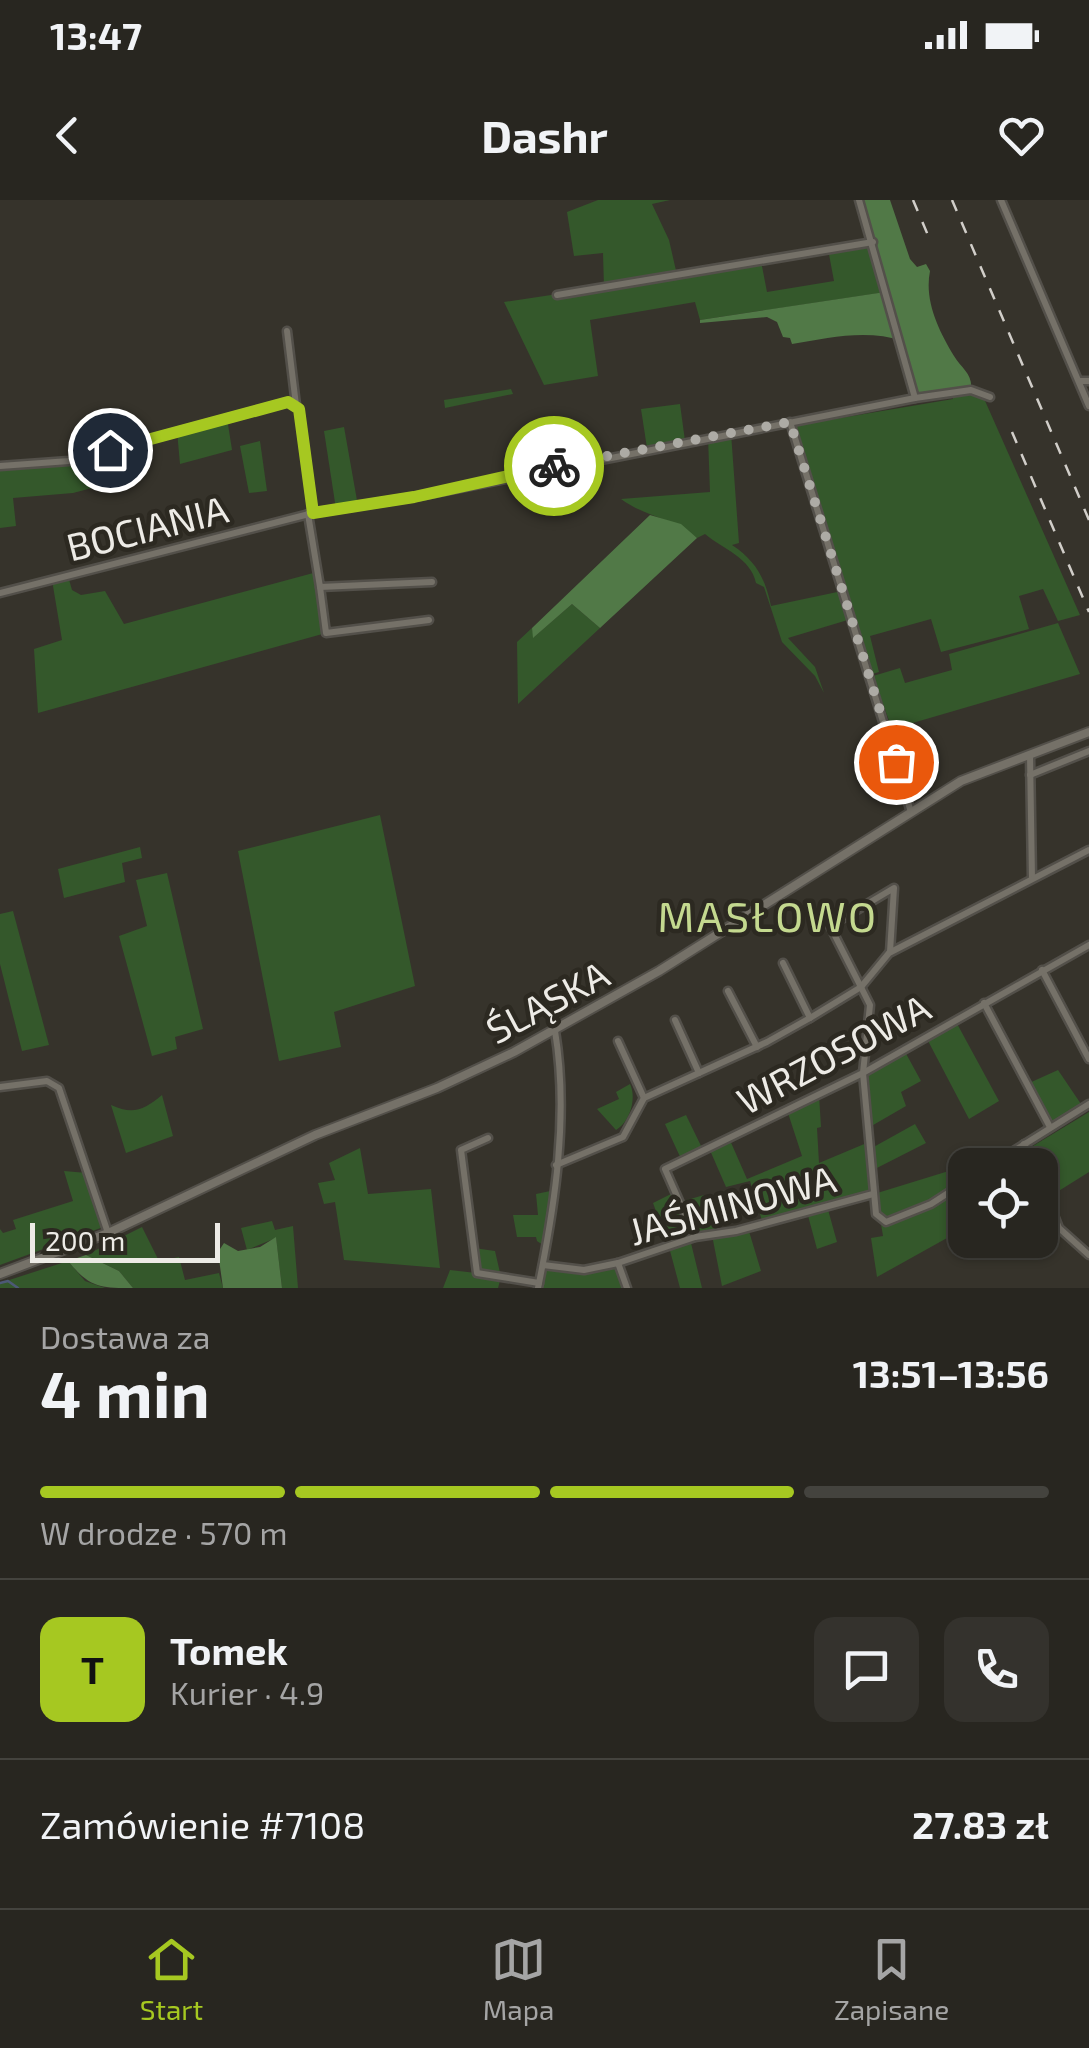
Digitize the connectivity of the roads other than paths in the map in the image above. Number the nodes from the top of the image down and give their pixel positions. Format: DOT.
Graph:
graph roads {
  1 [pos="859,200"];
  2 [pos="1001,200"];
  3 [pos="872,242"];
  4 [pos="557,295"];
  5 [pos="287,331"];
  6 [pos="1089,381"];
  7 [pos="1079,382"];
  8 [pos="990,397"];
  9 [pos="915,398"];
  10 [pos="296,404"];
  11 [pos="1089,406"];
  12 [pos="790,422"];
  13 [pos="0,466"];
  14 [pos="310,513"];
  15 [pos="432,582"];
  16 [pos="320,587"];
  17 [pos="0,593"];
  18 [pos="429,620"];
  19 [pos="1089,732"];
  20 [pos="1089,751"];
  21 [pos="1030,754"];
  22 [pos="1030,776"];
  23 [pos="911,812"];
  24 [pos="1089,850"];
  25 [pos="1032,878"];
  26 [pos="1089,945"];
  27 [pos="890,954"];
  28 [pos="783,962"];
  29 [pos="1042,970"];
  30 [pos="861,987"];
  31 [pos="728,991"];
  32 [pos="984,1003"];
  33 [pos="810,1018"];
  34 [pos="676,1020"];
  35 [pos="554,1031"];
  36 [pos="618,1040"];
  37 [pos="757,1046"];
  38 [pos="1089,1059"];
  39 [pos="700,1073"];
  40 [pos="863,1073"];
  41 [pos="0,1087"];
  42 [pos="644,1098"];
  43 [pos="1089,1104"];
  44 [pos="1050,1127"];
  45 [pos="488,1138"];
  46 [pos="1024,1144"];
  47 [pos="1018,1148"];
  48 [pos="1026,1148"];
  49 [pos="556,1165"];
  50 [pos="948,1193"];
  51 [pos="873,1194"];
  52 [pos="1058,1225"];
  53 [pos="108,1233"];
  54 [pos="695,1237"];
  55 [pos="1089,1256"];
  56 [pos="618,1263"];
  57 [pos="543,1264"];
  58 [pos="3,1273"];
  59 [pos="539,1285"];
  60 [pos="627,1288"];
  1 -- 3 [label="street"];
  2 -- 7 [label="street"];
  3 -- 4 [label="street"];
  3 -- 9 [label="street"];
  5 -- 10 [label="street"];
  6 -- 7 [label="street"];
  7 -- 11 [label="street"];
  8 -- 9 [label="street, BOCIANIA"];
  9 -- 12 [label="street, BOCIANIA"];
  10 -- 13 [label="street"];
  10 -- 14 [label="street"];
  12 -- 14 [label="street, BOCIANIA"];
  12 -- 23 [label="street"];
  14 -- 16 [label="street"];
  14 -- 17 [label="street, BOCIANIA"];
  15 -- 16 [label="street"];
  16 -- 18 [label="street"];
  19 -- 21 [label="street, ŚLĄSKA"];
  20 -- 22 [label="street"];
  21 -- 22 [label="street"];
  21 -- 23 [label="street, ŚLĄSKA"];
  22 -- 25 [label="street"];
  23 -- 35 [label="street, ŚLĄSKA"];
  24 -- 25 [label="street"];
  25 -- 27 [label="street"];
  26 -- 29 [label="street, WRZOSOWA"];
  27 -- 30 [label="street"];
  27 -- 30 [label="street"];
  28 -- 33 [label="street"];
  29 -- 32 [label="street, WRZOSOWA"];
  29 -- 38 [label="street"];
  30 -- 33 [label="street"];
  30 -- 40 [label="street"];
  31 -- 37 [label="street"];
  32 -- 40 [label="street, WRZOSOWA"];
  32 -- 44 [label="street"];
  33 -- 37 [label="street"];
  34 -- 39 [label="street"];
  35 -- 49 [label="street"];
  35 -- 53 [label="street, ŚLĄSKA"];
  36 -- 42 [label="street"];
  37 -- 39 [label="street"];
  39 -- 42 [label="street"];
  40 -- 51 [label="street"];
  40 -- 54 [label="street, WRZOSOWA"];
  41 -- 53 [label="street"];
  42 -- 49 [label="street"];
  43 -- 44 [label="street"];
  44 -- 46 [label="street"];
  45 -- 59 [label="street"];
  46 -- 47 [label="street"];
  46 -- 48 [label="street"];
  49 -- 57 [label="street"];
  50 -- 51 [label="street, JAŚMINOWA"];
  51 -- 54 [label="street, JAŚMINOWA"];
  52 -- 55 [label="street"];
  53 -- 58 [label="street, ŚLĄSKA"];
  54 -- 56 [label="street, JAŚMINOWA"];
  56 -- 57 [label="street, JAŚMINOWA"];
  56 -- 60 [label="street"];
  57 -- 59 [label="street"];
}
